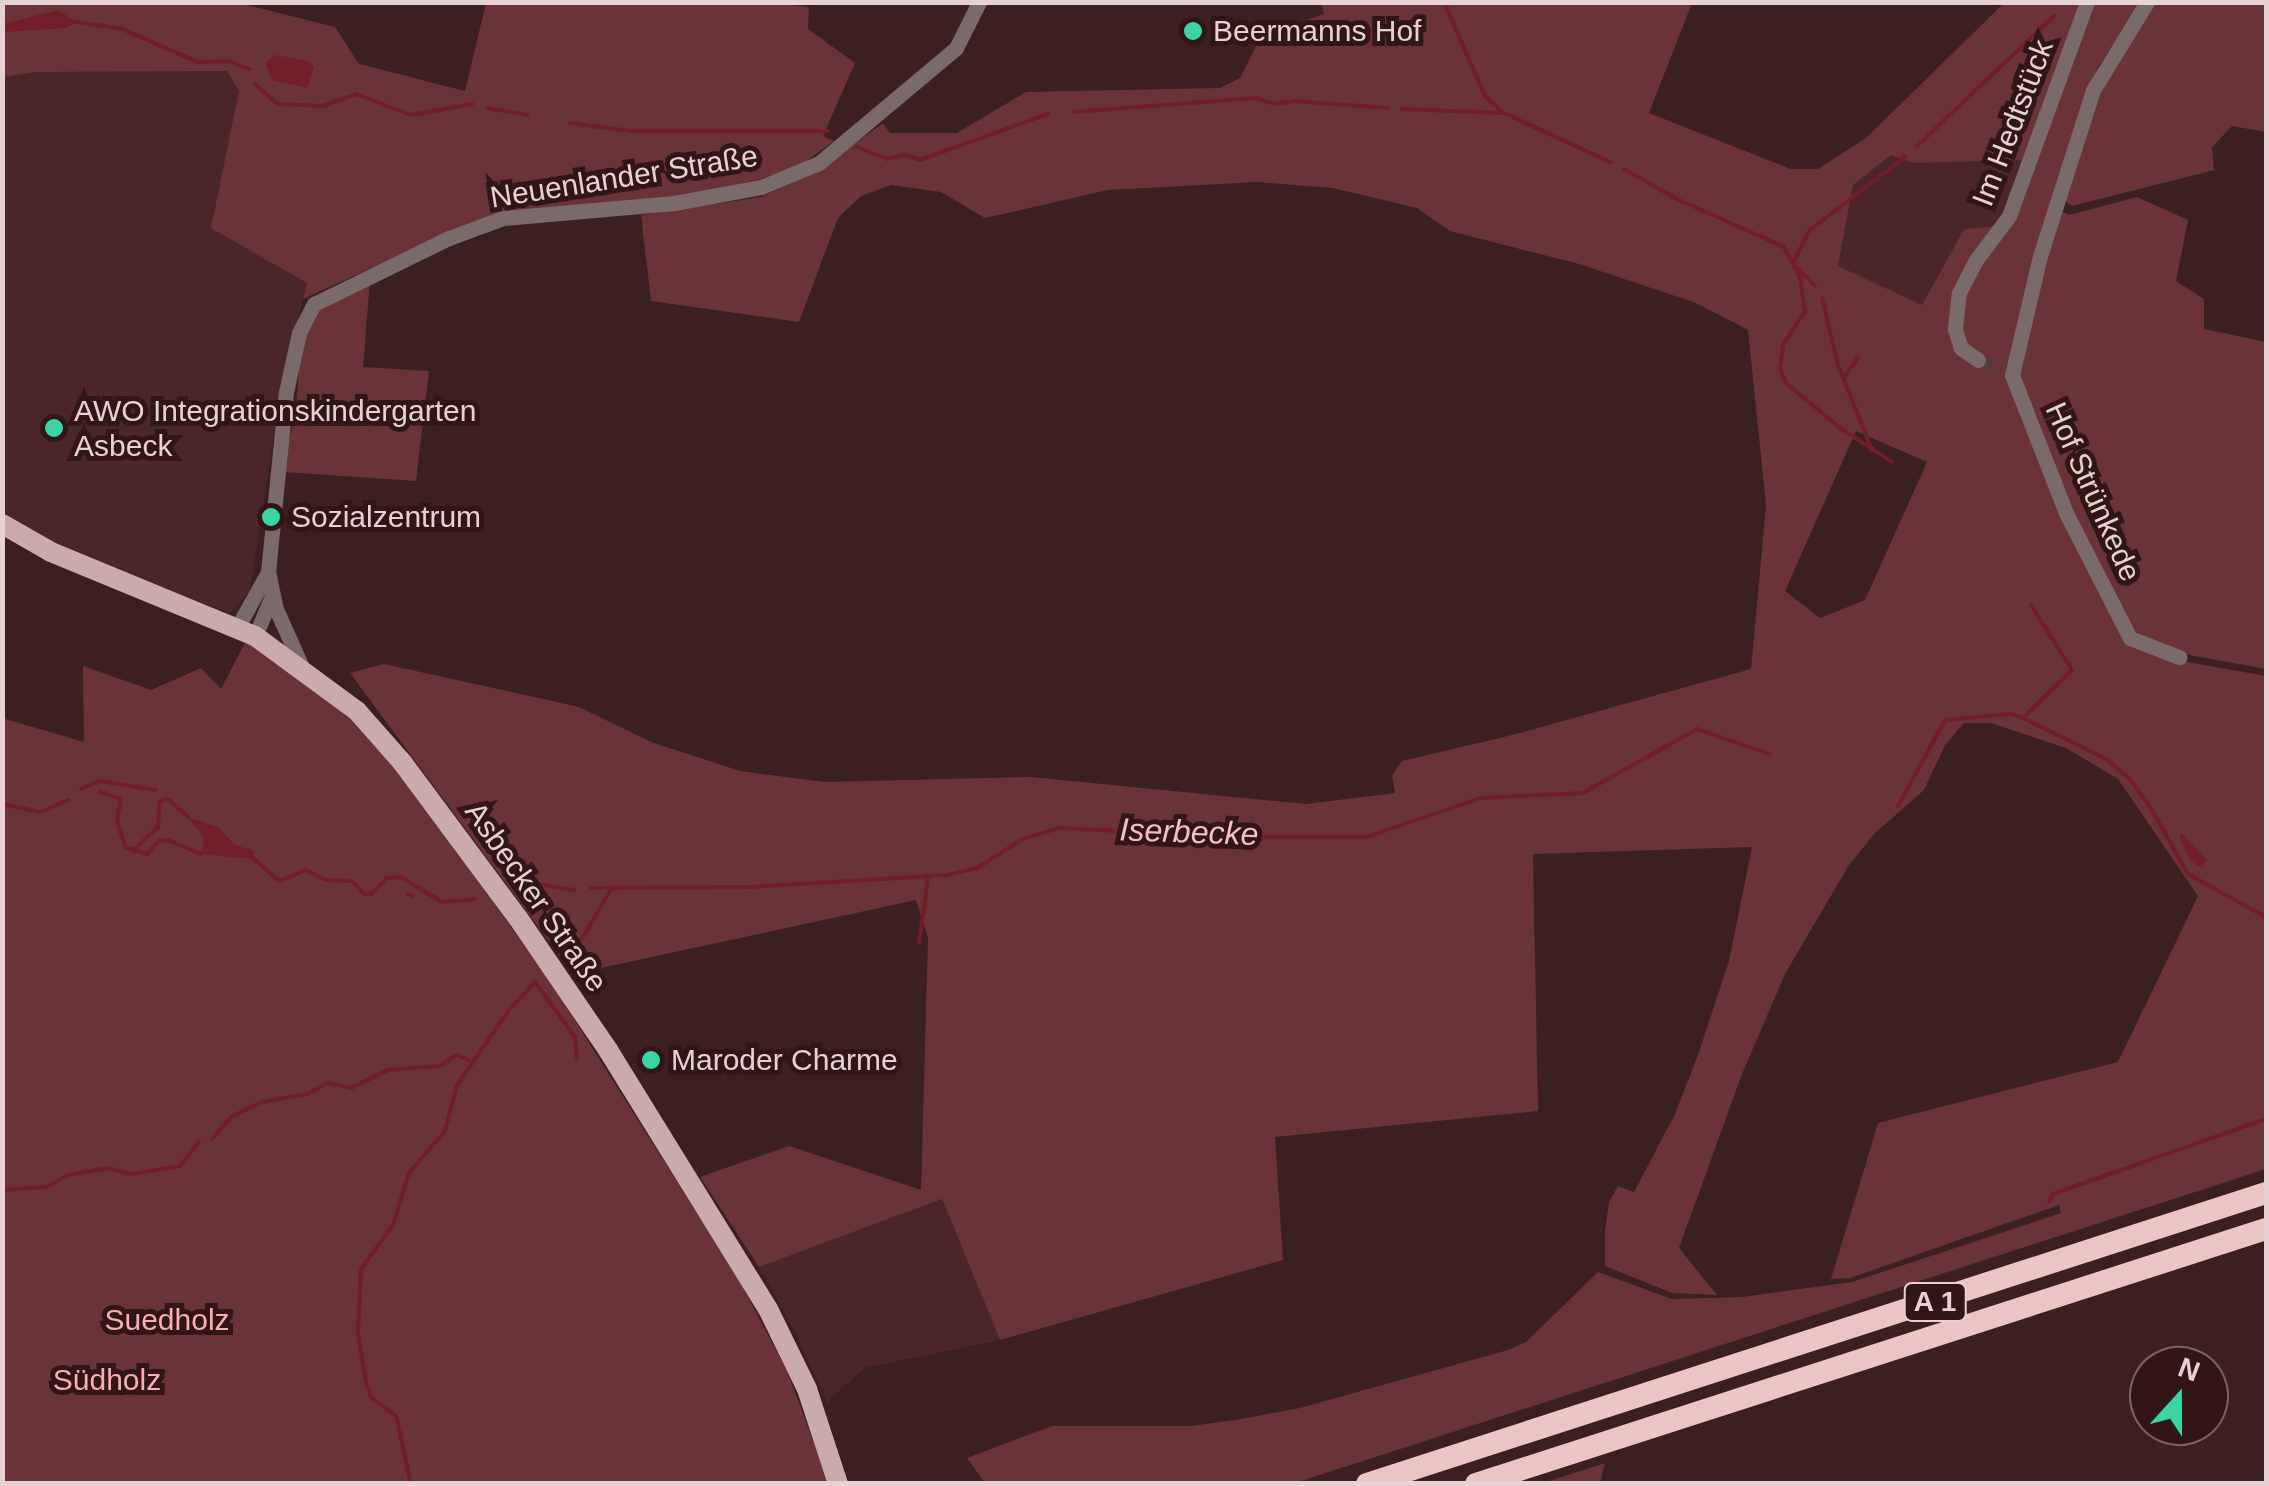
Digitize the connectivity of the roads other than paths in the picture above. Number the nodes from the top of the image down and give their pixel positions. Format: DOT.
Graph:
graph roads {
  1 [pos="979,2"];
  2 [pos="2086,2"];
  3 [pos="2147,2"];
  4 [pos="2025,316"];
  5 [pos="1978,360"];
  6 [pos="2,524"];
  7 [pos="268,572"];
  8 [pos="272,596"];
  9 [pos="247,631"];
  10 [pos="2178,657"];
  11 [pos="302,667"];
  12 [pos="2266,1193"];
  13 [pos="2266,1228"];
  14 [pos="838,1484"];
  15 [pos="1368,1484"];
  16 [pos="1476,1484"];
  1 -- 7 [label="street, Neuenlander Straße"];
  2 -- 5 [label="street, Im Hedtstück"];
  3 -- 4 [label="street, Im Hedtstück"];
  4 -- 10 [label="street, Hof Strünkede"];
  6 -- 9 [label="main road, Asbecker Straße"];
  7 -- 8 [label="street, Neuenlander Straße"];
  7 -- 9 [label="street, Neuenlander Straße"];
  8 -- 9 [label="street"];
  8 -- 11 [label="street, Neuenlander Straße"];
  9 -- 11 [label="main road, Asbecker Straße"];
  11 -- 14 [label="main road, Asbecker Straße"];
  12 -- 15 [label="highway, A 1"];
  13 -- 16 [label="highway, A 1"];
}
